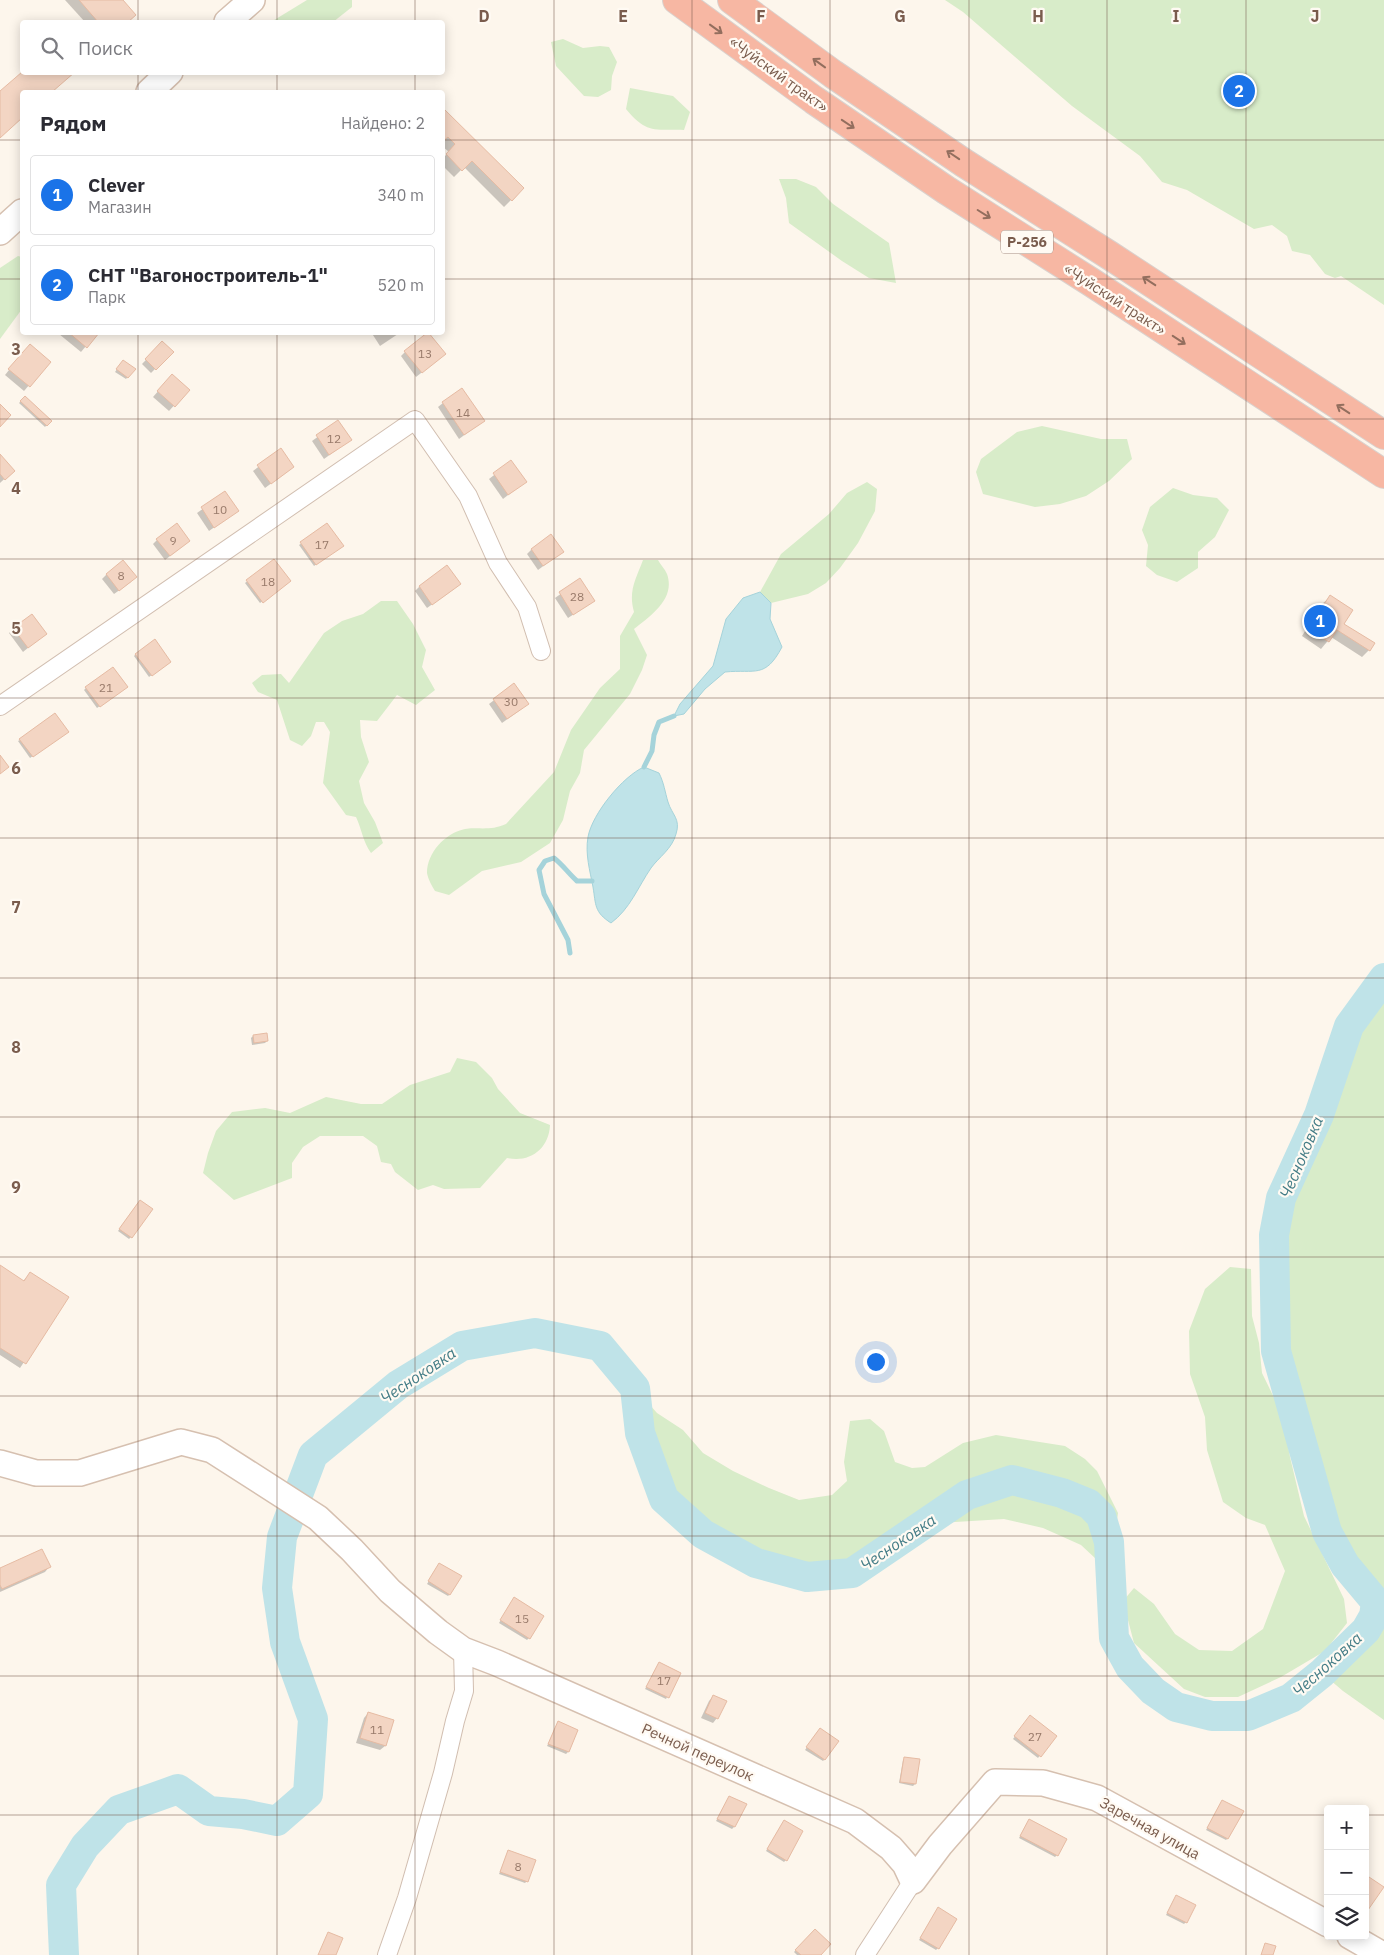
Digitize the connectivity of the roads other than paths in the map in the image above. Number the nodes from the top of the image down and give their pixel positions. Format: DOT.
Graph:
graph roads {
  1 [pos="252,0"];
  2 [pos="677,0"];
  3 [pos="732,0"];
  4 [pos="229,20"];
  5 [pos="167,75"];
  6 [pos="151,90"];
  7 [pos="20,214"];
  8 [pos="0,232"];
  9 [pos="1384,435"];
  10 [pos="1384,474"];
  11 [pos="541,651"];
  12 [pos="0,706"];
  13 [pos="0,1463"];
  14 [pos="463,1650"];
  15 [pos="913,1881"];
  16 [pos="1324,1922"];
  17 [pos="1357,1940"];
  18 [pos="387,1955"];
  19 [pos="865,1955"];
  20 [pos="1383,1955"];
  1 -- 4 [label="street"];
  2 -- 10 [label="highway, «Чуйский тракт» / Р-256, one-way"];
  9 -- 3 [label="highway, Р-256, one-way"];
  5 -- 6 [label="street"];
  7 -- 8 [label="street"];
  11 -- 12 [label="street"];
  13 -- 14 [label="street, Речной переулок"];
  14 -- 15 [label="street, Речной переулок"];
  14 -- 18 [label="street"];
  15 -- 16 [label="street, Заречная улица"];
  15 -- 19 [label="street, Заречная улица"];
  17 -- 20 [label="street"];
}
